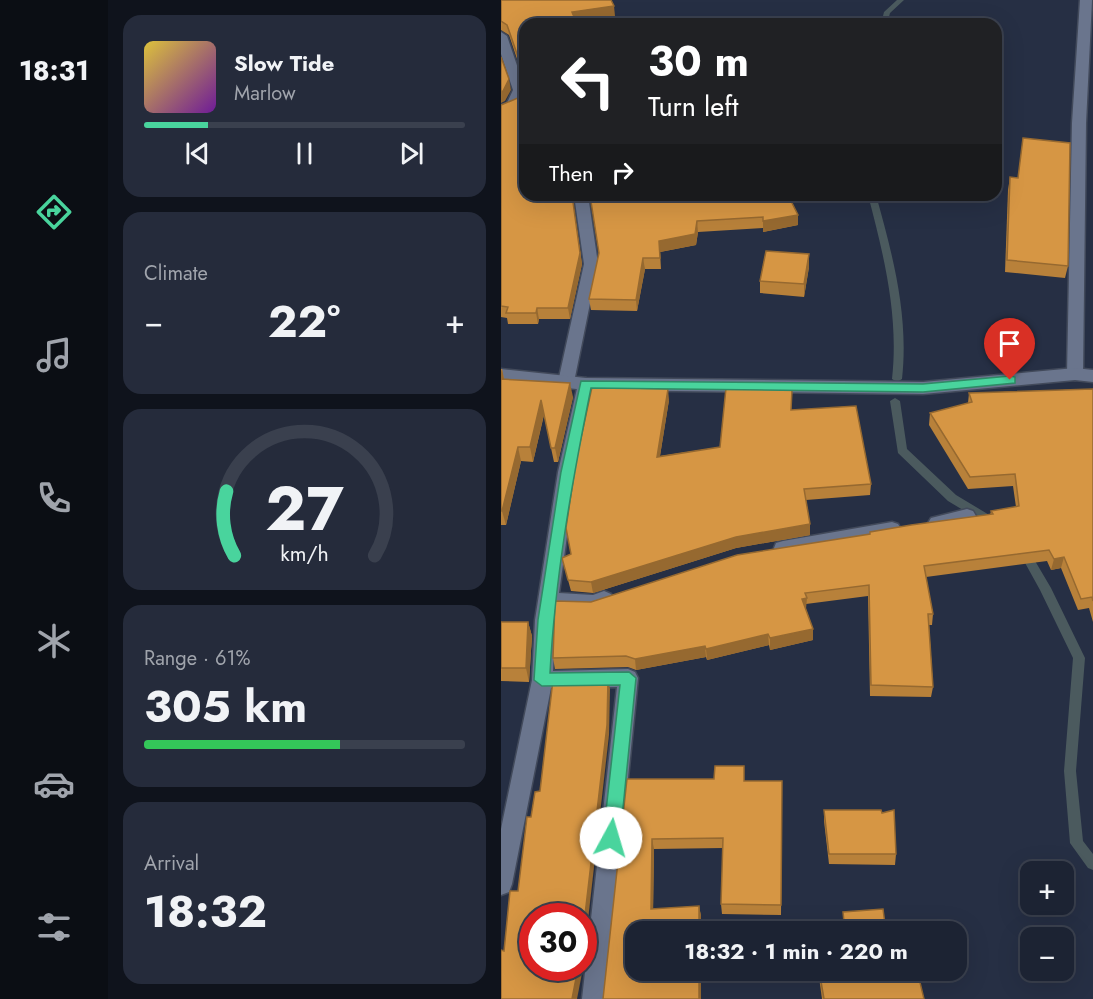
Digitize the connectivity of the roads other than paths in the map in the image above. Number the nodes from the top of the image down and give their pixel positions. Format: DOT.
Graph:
graph roads {
  1 [pos="1086,0"];
  2 [pos="501,36"];
  3 [pos="501,110"];
  4 [pos="582,201"];
  5 [pos="1093,320"];
  6 [pos="1076,327"];
  7 [pos="1075,374"];
  8 [pos="501,375"];
  9 [pos="1093,376"];
  10 [pos="566,382"];
  11 [pos="586,384"];
  12 [pos="967,516"];
  13 [pos="768,551"];
  14 [pos="627,591"];
  15 [pos="549,600"];
  16 [pos="542,680"];
  17 [pos="501,884"];
  18 [pos="594,999"];
  1 -- 6 [label="street"];
  2 -- 3 [label="street"];
  4 -- 10 [label="street"];
  5 -- 6 [label="street"];
  6 -- 7 [label="street"];
  7 -- 9 [label="street"];
  7 -- 11 [label="street"];
  8 -- 10 [label="street"];
  10 -- 11 [label="street"];
  11 -- 15 [label="street"];
  12 -- 13 [label="street"];
  14 -- 15 [label="street"];
  15 -- 16 [label="street"];
  16 -- 17 [label="street"];
  16 -- 18 [label="street"];
}
